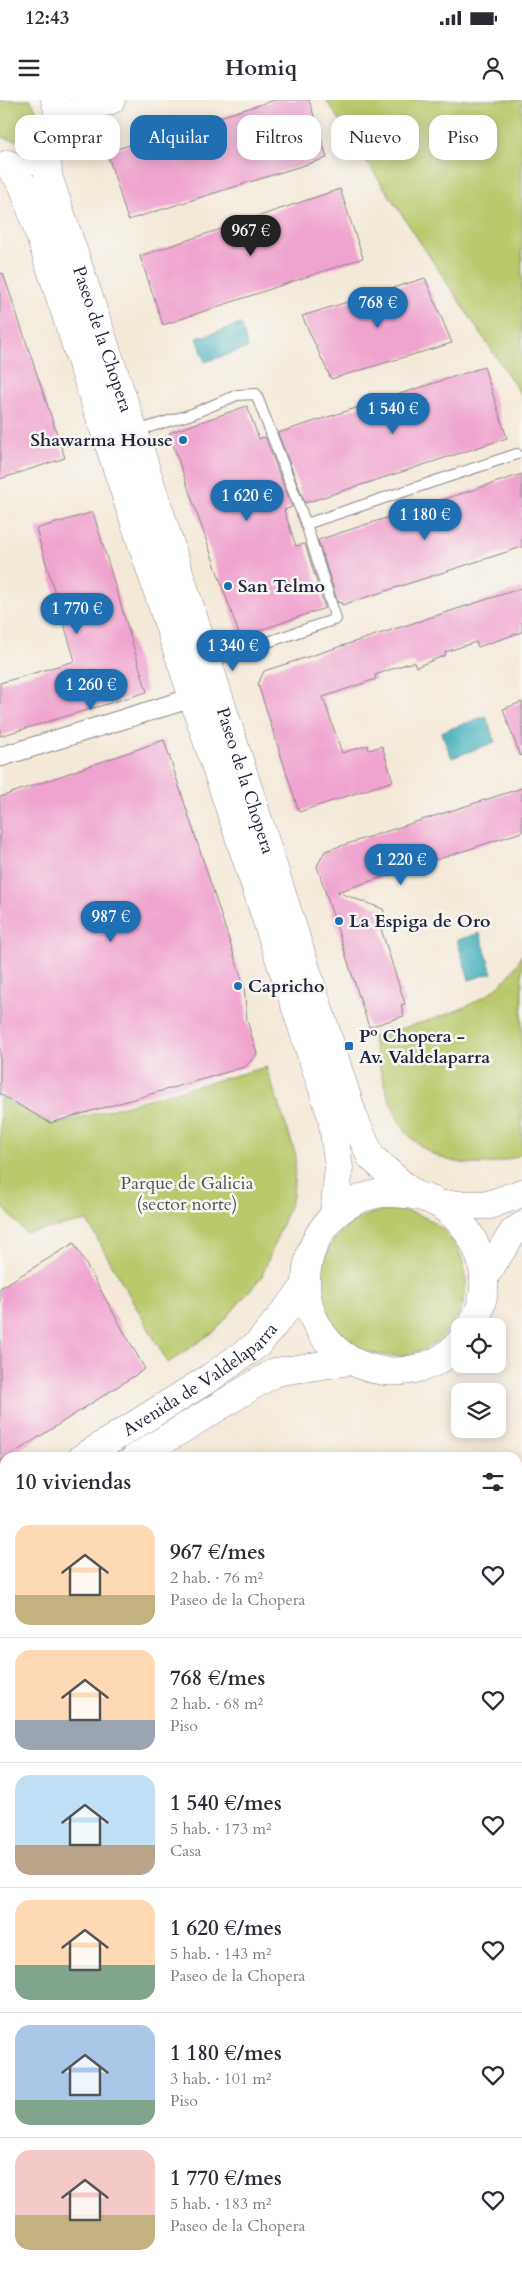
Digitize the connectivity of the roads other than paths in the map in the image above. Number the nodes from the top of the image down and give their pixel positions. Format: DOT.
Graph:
graph roads {
  1 [pos="111,100"];
  2 [pos="57,112"];
  3 [pos="32,160"];
  4 [pos="47,160"];
  5 [pos="4,163"];
  6 [pos="134,432"];
  7 [pos="517,454"];
  8 [pos="306,524"];
  9 [pos="208,662"];
  10 [pos="192,698"];
  11 [pos="0,757"];
  12 [pos="522,1193"];
  13 [pos="413,1194"];
  14 [pos="441,1205"];
  15 [pos="334,1215"];
  16 [pos="522,1226"];
  17 [pos="484,1277"];
  18 [pos="305,1287"];
  19 [pos="475,1318"];
  20 [pos="451,1351"];
  21 [pos="351,1361"];
  22 [pos="92,1452"];
  23 [pos="145,1452"];
  1 -- 2 [label="main road"];
  3 -- 5 [label="main road"];
  4 -- 6 [label="main road, Paseo de la Chopera"];
  5 -- 10 [label="main road, Paseo de la Chopera"];
  6 -- 8 [label="lane"];
  6 -- 9 [label="main road, Paseo de la Chopera"];
  7 -- 8 [label="lane"];
  8 -- 9 [label="lane"];
  9 -- 13 [label="main road, Paseo de la Chopera"];
  10 -- 11 [label="street"];
  10 -- 15 [label="main road, Paseo de la Chopera"];
  12 -- 14 [label="main road"];
  13 -- 14 [label="main road"];
  13 -- 15 [label="main road"];
  14 -- 17 [label="main road"];
  15 -- 18 [label="main road"];
  16 -- 17 [label="main road"];
  17 -- 19 [label="main road"];
  18 -- 21 [label="main road"];
  18 -- 22 [label="main road, Avenida de Valdelaparra"];
  20 -- 21 [label="main road"];
  21 -- 23 [label="main road, Avenida de Valdelaparra"];
}
